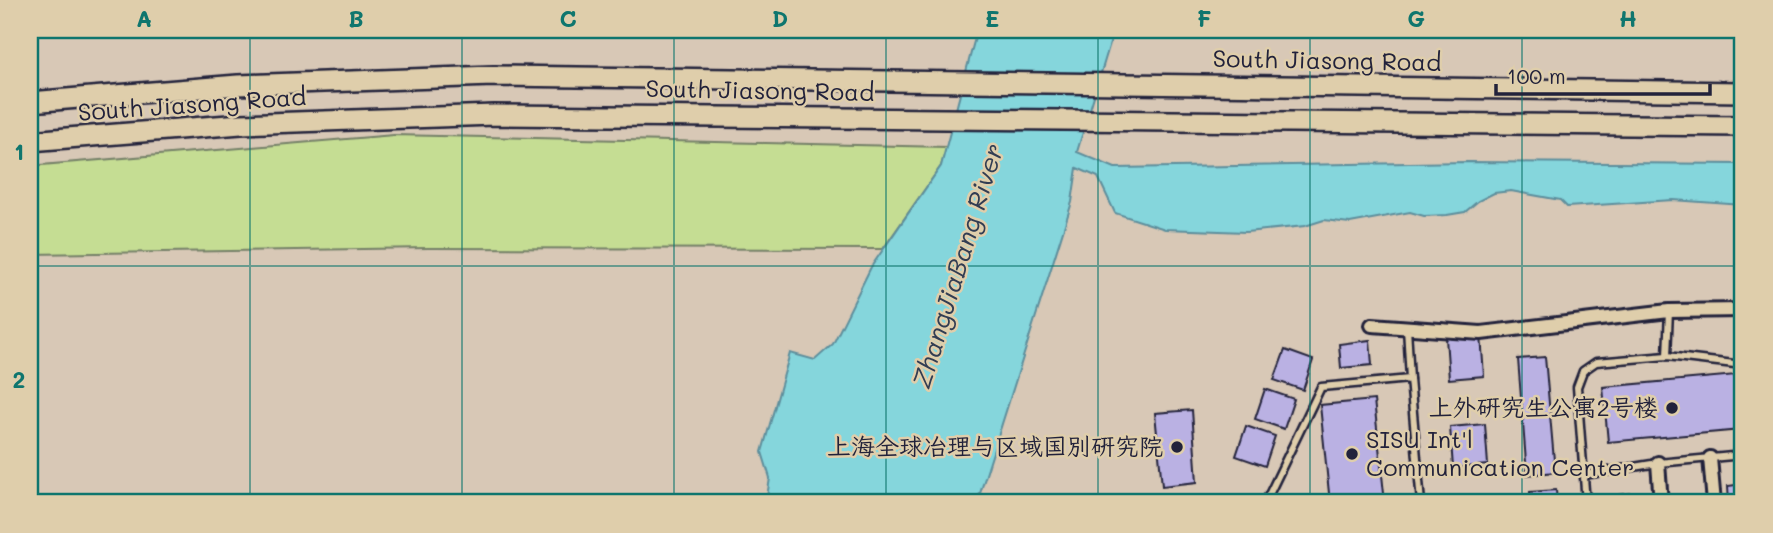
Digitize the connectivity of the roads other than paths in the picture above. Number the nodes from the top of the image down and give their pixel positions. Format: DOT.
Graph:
graph roads {
  1 [pos="1743,92"];
  2 [pos="30,102"];
  3 [pos="1743,125"];
  4 [pos="30,141"];
  5 [pos="1743,310"];
  6 [pos="1669,311"];
  7 [pos="1372,325"];
  8 [pos="1406,327"];
  9 [pos="1667,356"];
  10 [pos="1743,365"];
  11 [pos="1410,379"];
  12 [pos="1743,456"];
  13 [pos="1710,458"];
  14 [pos="1658,463"];
  15 [pos="1584,475"];
  16 [pos="1265,503"];
  17 [pos="1421,503"];
  18 [pos="1586,503"];
  19 [pos="1661,503"];
  20 [pos="1714,503"];
  1 -- 2 [label="main road, South Jiasong Road"];
  3 -- 4 [label="main road, South Jiasong Road"];
  5 -- 6 [label="street"];
  6 -- 8 [label="street"];
  6 -- 9 [label="lane"];
  7 -- 8 [label="street"];
  8 -- 11 [label="lane"];
  9 -- 10 [label="lane"];
  9 -- 15 [label="lane"];
  11 -- 16 [label="lane"];
  11 -- 17 [label="lane"];
  12 -- 13 [label="lane"];
  13 -- 14 [label="lane"];
  13 -- 20 [label="street"];
  14 -- 15 [label="lane"];
  14 -- 19 [label="street"];
  15 -- 18 [label="lane"];
}
